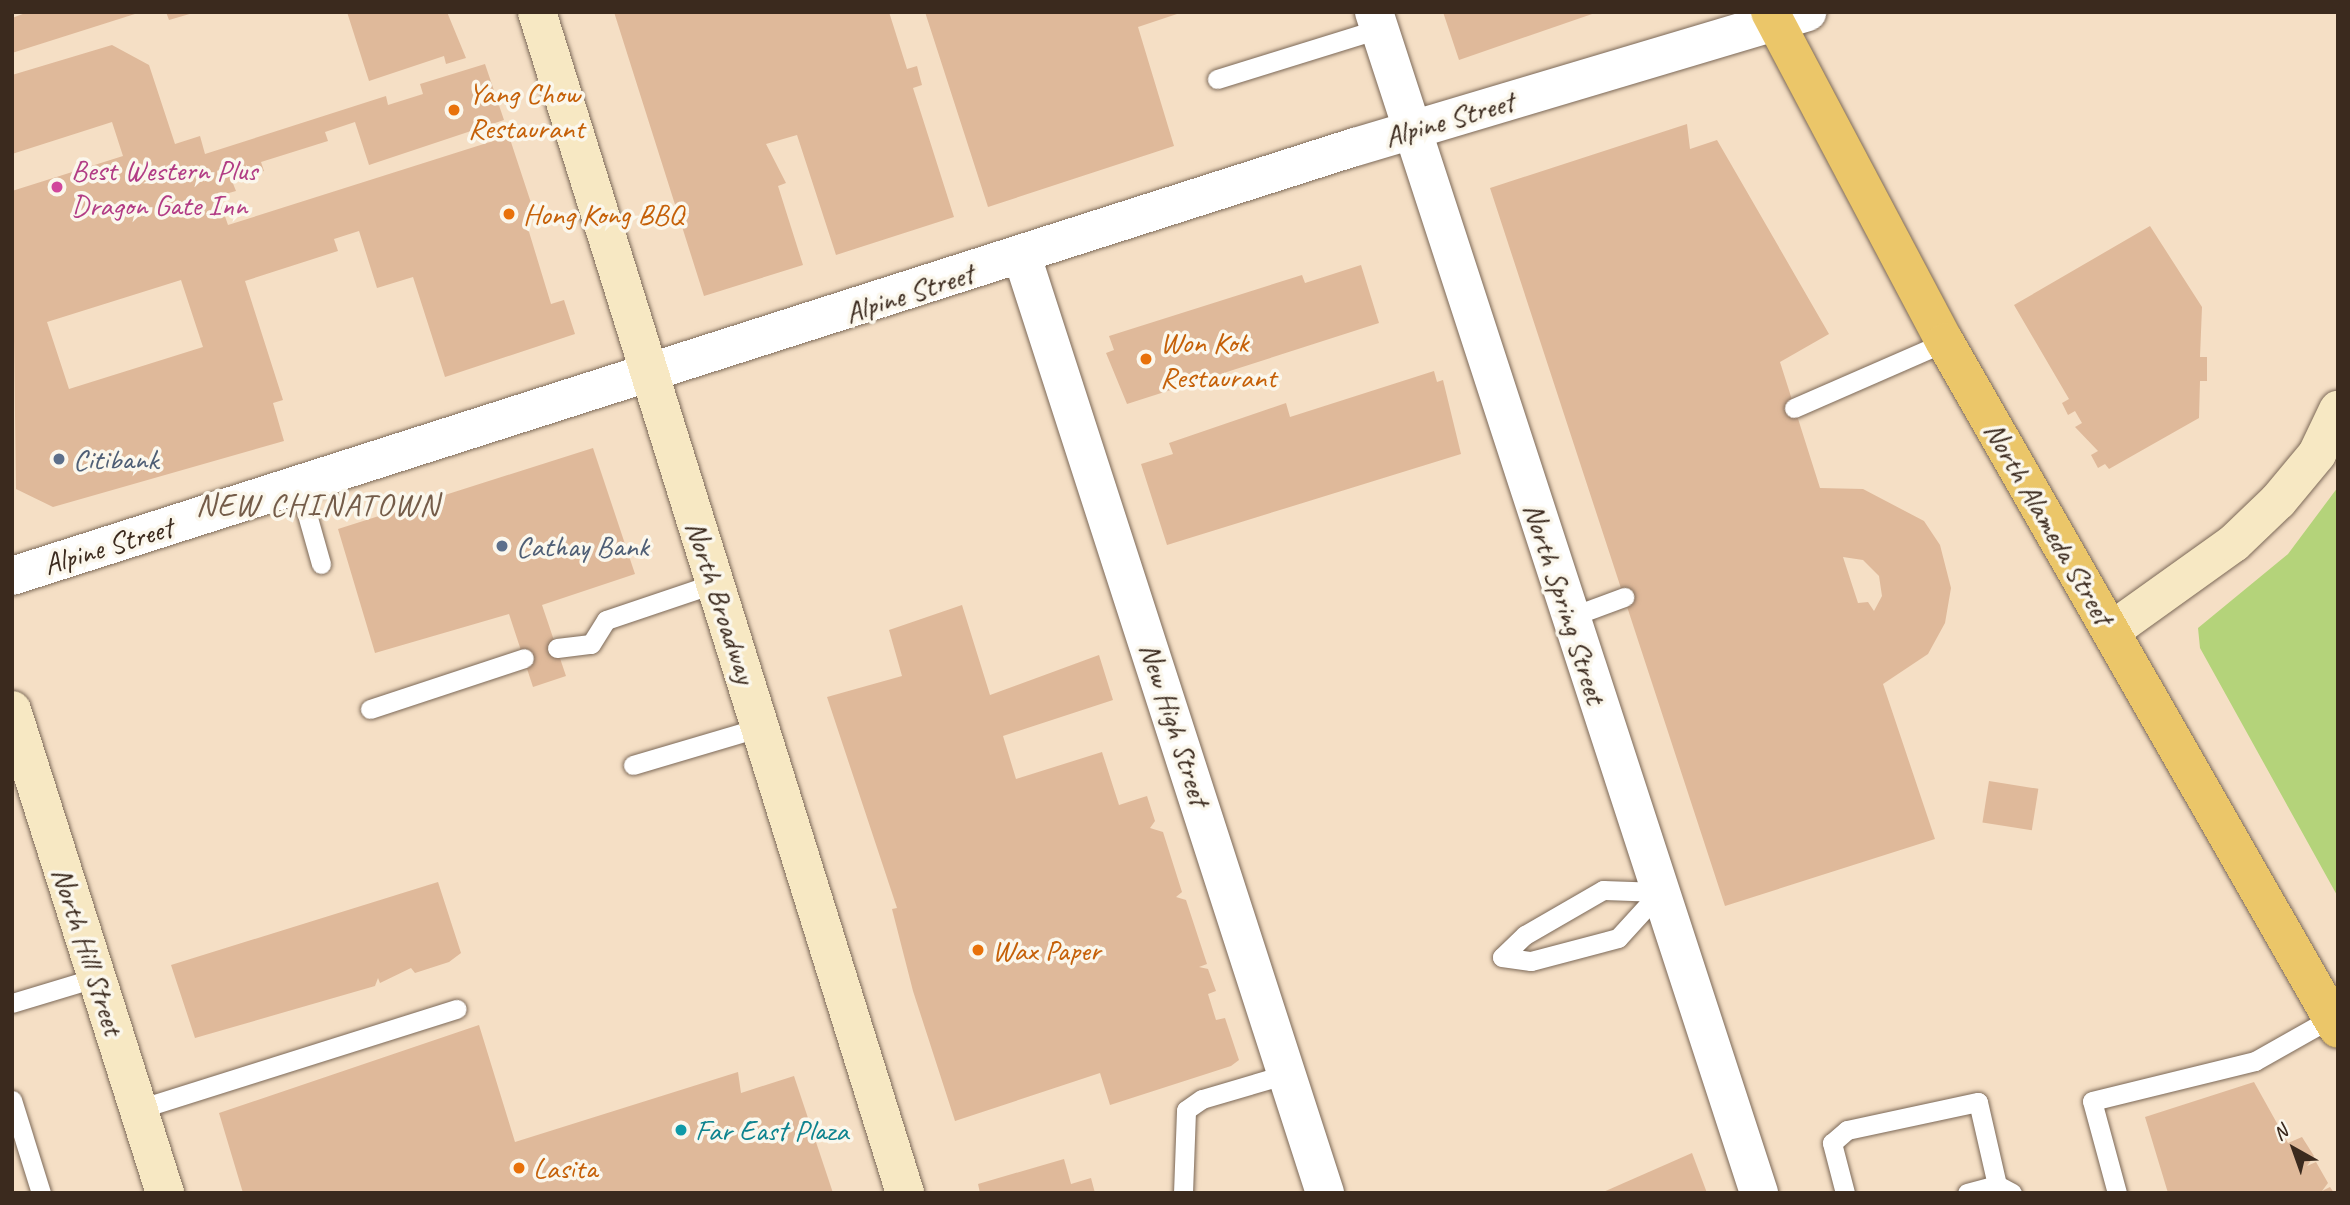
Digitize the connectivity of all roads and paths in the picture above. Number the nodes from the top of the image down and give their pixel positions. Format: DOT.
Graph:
graph roads {
  1 [pos="537,12"];
  2 [pos="1784,16"];
  3 [pos="1376,21"];
  4 [pos="1217,79"];
  5 [pos="1410,130"];
  6 [pos="1023,256"];
  7 [pos="1945,342"];
  8 [pos="650,376"];
  9 [pos="1794,408"];
  10 [pos="2338,410"];
  11 [pos="299,486"];
  12 [pos="321,564"];
  13 [pos="12,576"];
  14 [pos="715,583"];
  15 [pos="1624,597"];
  16 [pos="1570,617"];
  17 [pos="2111,631"];
  18 [pos="556,648"];
  19 [pos="524,658"];
  20 [pos="370,709"];
  21 [pos="12,710"];
  22 [pos="761,727"];
  23 [pos="633,765"];
  24 [pos="1660,892"];
  25 [pos="98,977"];
  26 [pos="12,1003"];
  27 [pos="457,1009"];
  28 [pos="2335,1024"];
  29 [pos="1287,1074"];
  30 [pos="12,1100"];
  31 [pos="139,1109"];
  32 [pos="2005,1189"];
  33 [pos="41,1193"];
  34 [pos="165,1193"];
  35 [pos="905,1193"];
  36 [pos="1183,1193"];
  37 [pos="1325,1193"];
  38 [pos="1759,1193"];
  39 [pos="1845,1193"];
  40 [pos="1967,1193"];
  41 [pos="2117,1193"];
  1 -- 8 [label="main road, North Broadway"];
  2 -- 5 [label="street, Alpine Street"];
  2 -- 7 [label="main road, North Alameda Street"];
  3 -- 4 [label="lane"];
  3 -- 5 [label="street, North Spring Street"];
  5 -- 6 [label="street, Alpine Street"];
  5 -- 16 [label="street, North Spring Street"];
  6 -- 8 [label="street, Alpine Street"];
  6 -- 29 [label="street, New High Street"];
  7 -- 9 [label="lane"];
  7 -- 17 [label="main road, North Alameda Street"];
  8 -- 11 [label="street, Alpine Street"];
  8 -- 14 [label="main road, North Broadway"];
  10 -- 17 [label="main road"];
  11 -- 12 [label="lane"];
  11 -- 13 [label="street, Alpine Street"];
  14 -- 18 [label="lane"];
  14 -- 22 [label="main road, North Broadway"];
  15 -- 16 [label="lane"];
  16 -- 24 [label="street, North Spring Street"];
  17 -- 28 [label="main road, North Alameda Street"];
  19 -- 20 [label="lane"];
  21 -- 25 [label="main road, North Hill Street"];
  22 -- 23 [label="lane"];
  22 -- 35 [label="main road, North Broadway"];
  24 -- 24 [label="lane"];
  24 -- 38 [label="street, North Spring Street"];
  25 -- 26 [label="lane"];
  25 -- 31 [label="main road, North Hill Street"];
  27 -- 31 [label="lane"];
  28 -- 41 [label="lane"];
  29 -- 36 [label="lane"];
  29 -- 37 [label="street, New High Street"];
  30 -- 33 [label="lane"];
  31 -- 34 [label="main road, North Hill Street"];
  32 -- 39 [label="lane"];
  32 -- 40 [label="lane"];
}
